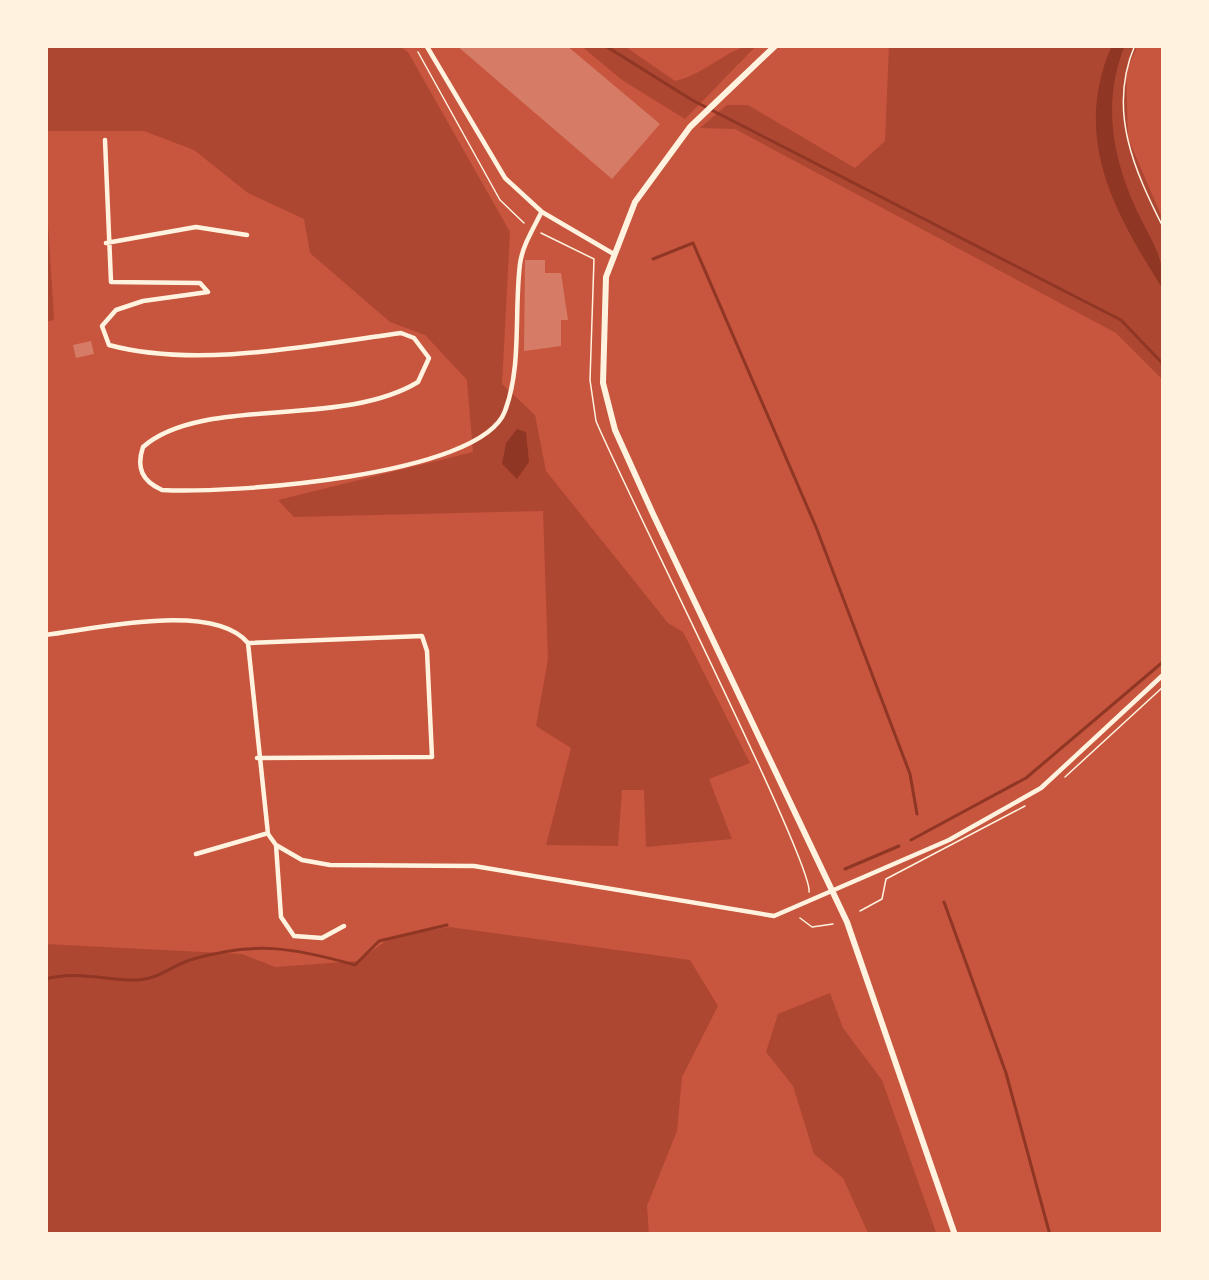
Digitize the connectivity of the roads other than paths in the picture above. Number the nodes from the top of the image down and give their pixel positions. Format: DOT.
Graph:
graph roads {
  1 [pos="426,45"];
  2 [pos="435,45"];
  3 [pos="776,45"];
  4 [pos="435,56"];
  5 [pos="105,140"];
  6 [pos="542,212"];
  7 [pos="247,235"];
  8 [pos="106,243"];
  9 [pos="612,253"];
  10 [pos="45,635"];
  11 [pos="248,643"];
  12 [pos="1164,674"];
  13 [pos="257,758"];
  14 [pos="268,834"];
  15 [pos="276,845"];
  16 [pos="196,854"];
  17 [pos="834,892"];
  18 [pos="344,926"];
  19 [pos="955,1235"];
  1 -- 4 [label="street"];
  2 -- 4 [label="street"];
  3 -- 9 [label="main road"];
  4 -- 6 [label="street"];
  5 -- 8 [label="street"];
  6 -- 8 [label="street"];
  6 -- 9 [label="street"];
  7 -- 8 [label="street"];
  9 -- 17 [label="main road"];
  10 -- 11 [label="street"];
  11 -- 13 [label="street"];
  11 -- 13 [label="street"];
  12 -- 17 [label="street"];
  13 -- 14 [label="street"];
  14 -- 15 [label="street"];
  14 -- 16 [label="street"];
  15 -- 17 [label="street"];
  15 -- 18 [label="street"];
  17 -- 19 [label="main road"];
}
